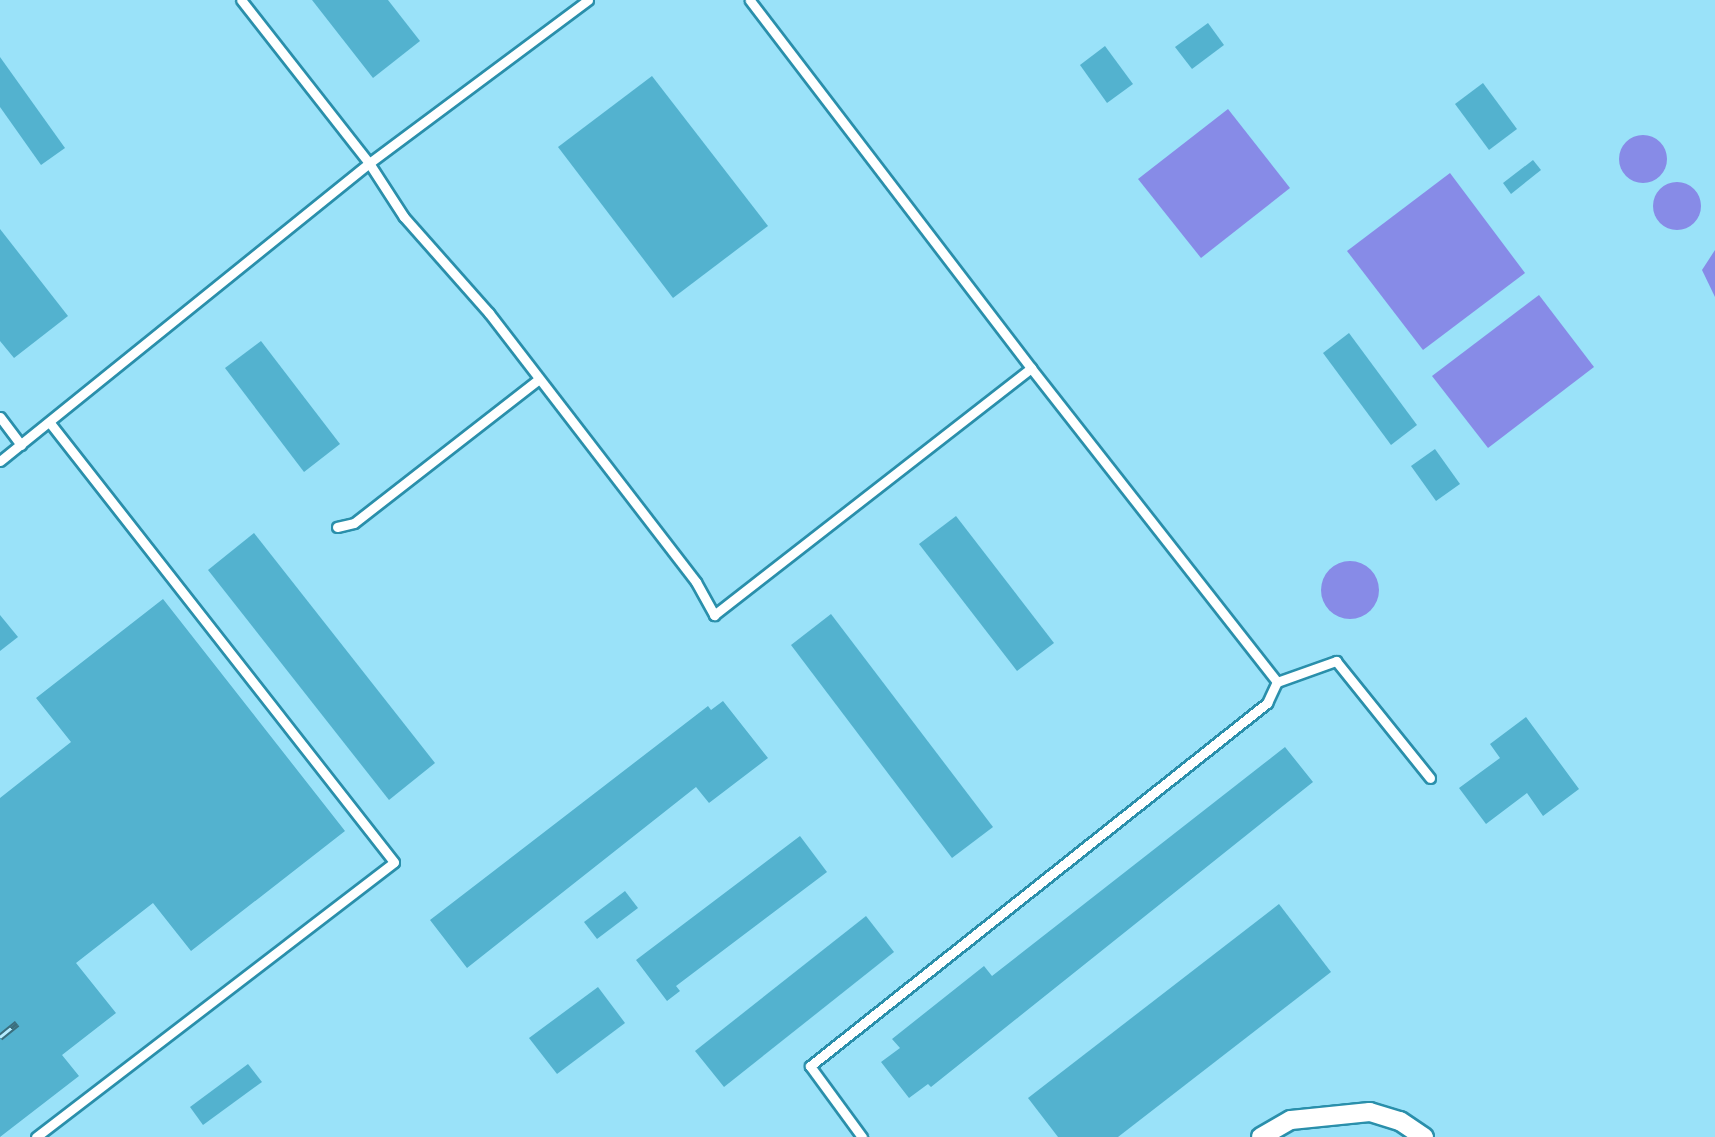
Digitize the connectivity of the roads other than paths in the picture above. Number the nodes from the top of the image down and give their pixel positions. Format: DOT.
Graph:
graph roads {
  1 [pos="241,0"];
  2 [pos="588,0"];
  3 [pos="750,0"];
  4 [pos="369,163"];
  5 [pos="1030,368"];
  6 [pos="538,380"];
  7 [pos="0,417"];
  8 [pos="50,423"];
  9 [pos="21,445"];
  10 [pos="0,461"];
  11 [pos="337,526"];
  12 [pos="1277,682"];
  13 [pos="1430,778"];
  14 [pos="36,1137"];
  15 [pos="862,1137"];
  16 [pos="1261,1137"];
  17 [pos="1424,1137"];
  1 -- 4 [label="lane"];
  2 -- 4 [label="lane"];
  3 -- 5 [label="lane"];
  4 -- 6 [label="lane"];
  4 -- 8 [label="lane"];
  5 -- 6 [label="lane"];
  5 -- 12 [label="lane"];
  6 -- 11 [label="lane"];
  7 -- 9 [label="lane"];
  8 -- 9 [label="lane"];
  8 -- 14 [label="lane"];
  9 -- 10 [label="lane"];
  12 -- 13 [label="lane"];
  12 -- 15 [label="lane"];
  16 -- 17 [label="street"];
}
